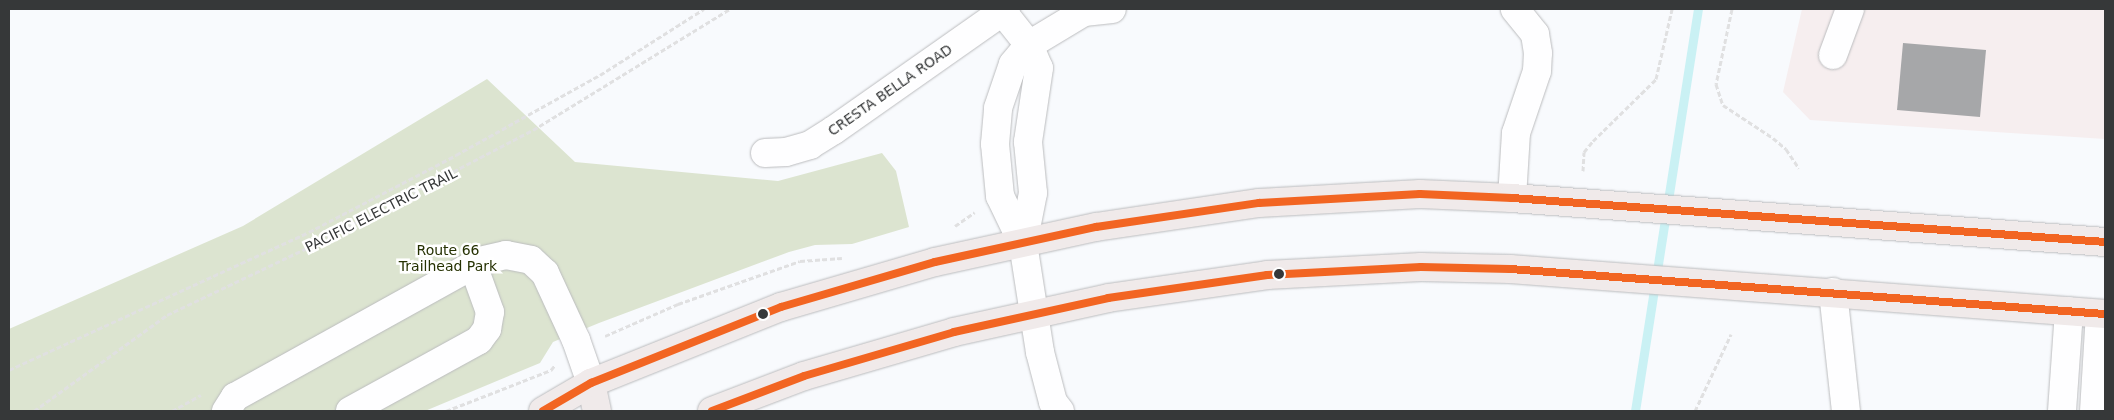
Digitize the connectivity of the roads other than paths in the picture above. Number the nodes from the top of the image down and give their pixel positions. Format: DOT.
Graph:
graph roads {
  1 [pos="1516,9"];
  2 [pos="1850,9"];
  3 [pos="1004,10"];
  4 [pos="1104,10"];
  5 [pos="1029,45"];
  6 [pos="1833,55"];
  7 [pos="998,108"];
  8 [pos="1032,112"];
  9 [pos="765,153"];
  10 [pos="1512,198"];
  11 [pos="2105,242"];
  12 [pos="1023,244"];
  13 [pos="473,265"];
  14 [pos="1832,292"];
  15 [pos="2069,311"];
  16 [pos="1033,313"];
  17 [pos="2103,314"];
  18 [pos="591,383"];
  19 [pos="226,411"];
  20 [pos="350,411"];
  21 [pos="543,411"];
  22 [pos="597,411"];
  23 [pos="712,411"];
  24 [pos="1060,411"];
  25 [pos="1846,411"];
  26 [pos="2062,411"];
  27 [pos="2094,411"];
  1 -- 10 [label="street"];
  2 -- 6 [label="street"];
  3 -- 5 [label="street"];
  3 -- 9 [label="street, CRESTA BELLA ROAD"];
  4 -- 5 [label="street"];
  5 -- 7 [label="street"];
  5 -- 8 [label="street"];
  7 -- 8 [label="street"];
  7 -- 12 [label="street"];
  8 -- 12 [label="street"];
  10 -- 11 [label="main road"];
  10 -- 12 [label="main road"];
  12 -- 16 [label="street"];
  12 -- 18 [label="main road"];
  13 -- 18 [label="street"];
  13 -- 19 [label="street"];
  13 -- 20 [label="street"];
  14 -- 15 [label="main road"];
  14 -- 16 [label="main road"];
  14 -- 25 [label="street"];
  15 -- 17 [label="main road"];
  15 -- 26 [label="street"];
  16 -- 23 [label="main road"];
  16 -- 24 [label="street"];
  17 -- 27 [label="street"];
  18 -- 21 [label="main road"];
  18 -- 22 [label="main road"];
}
